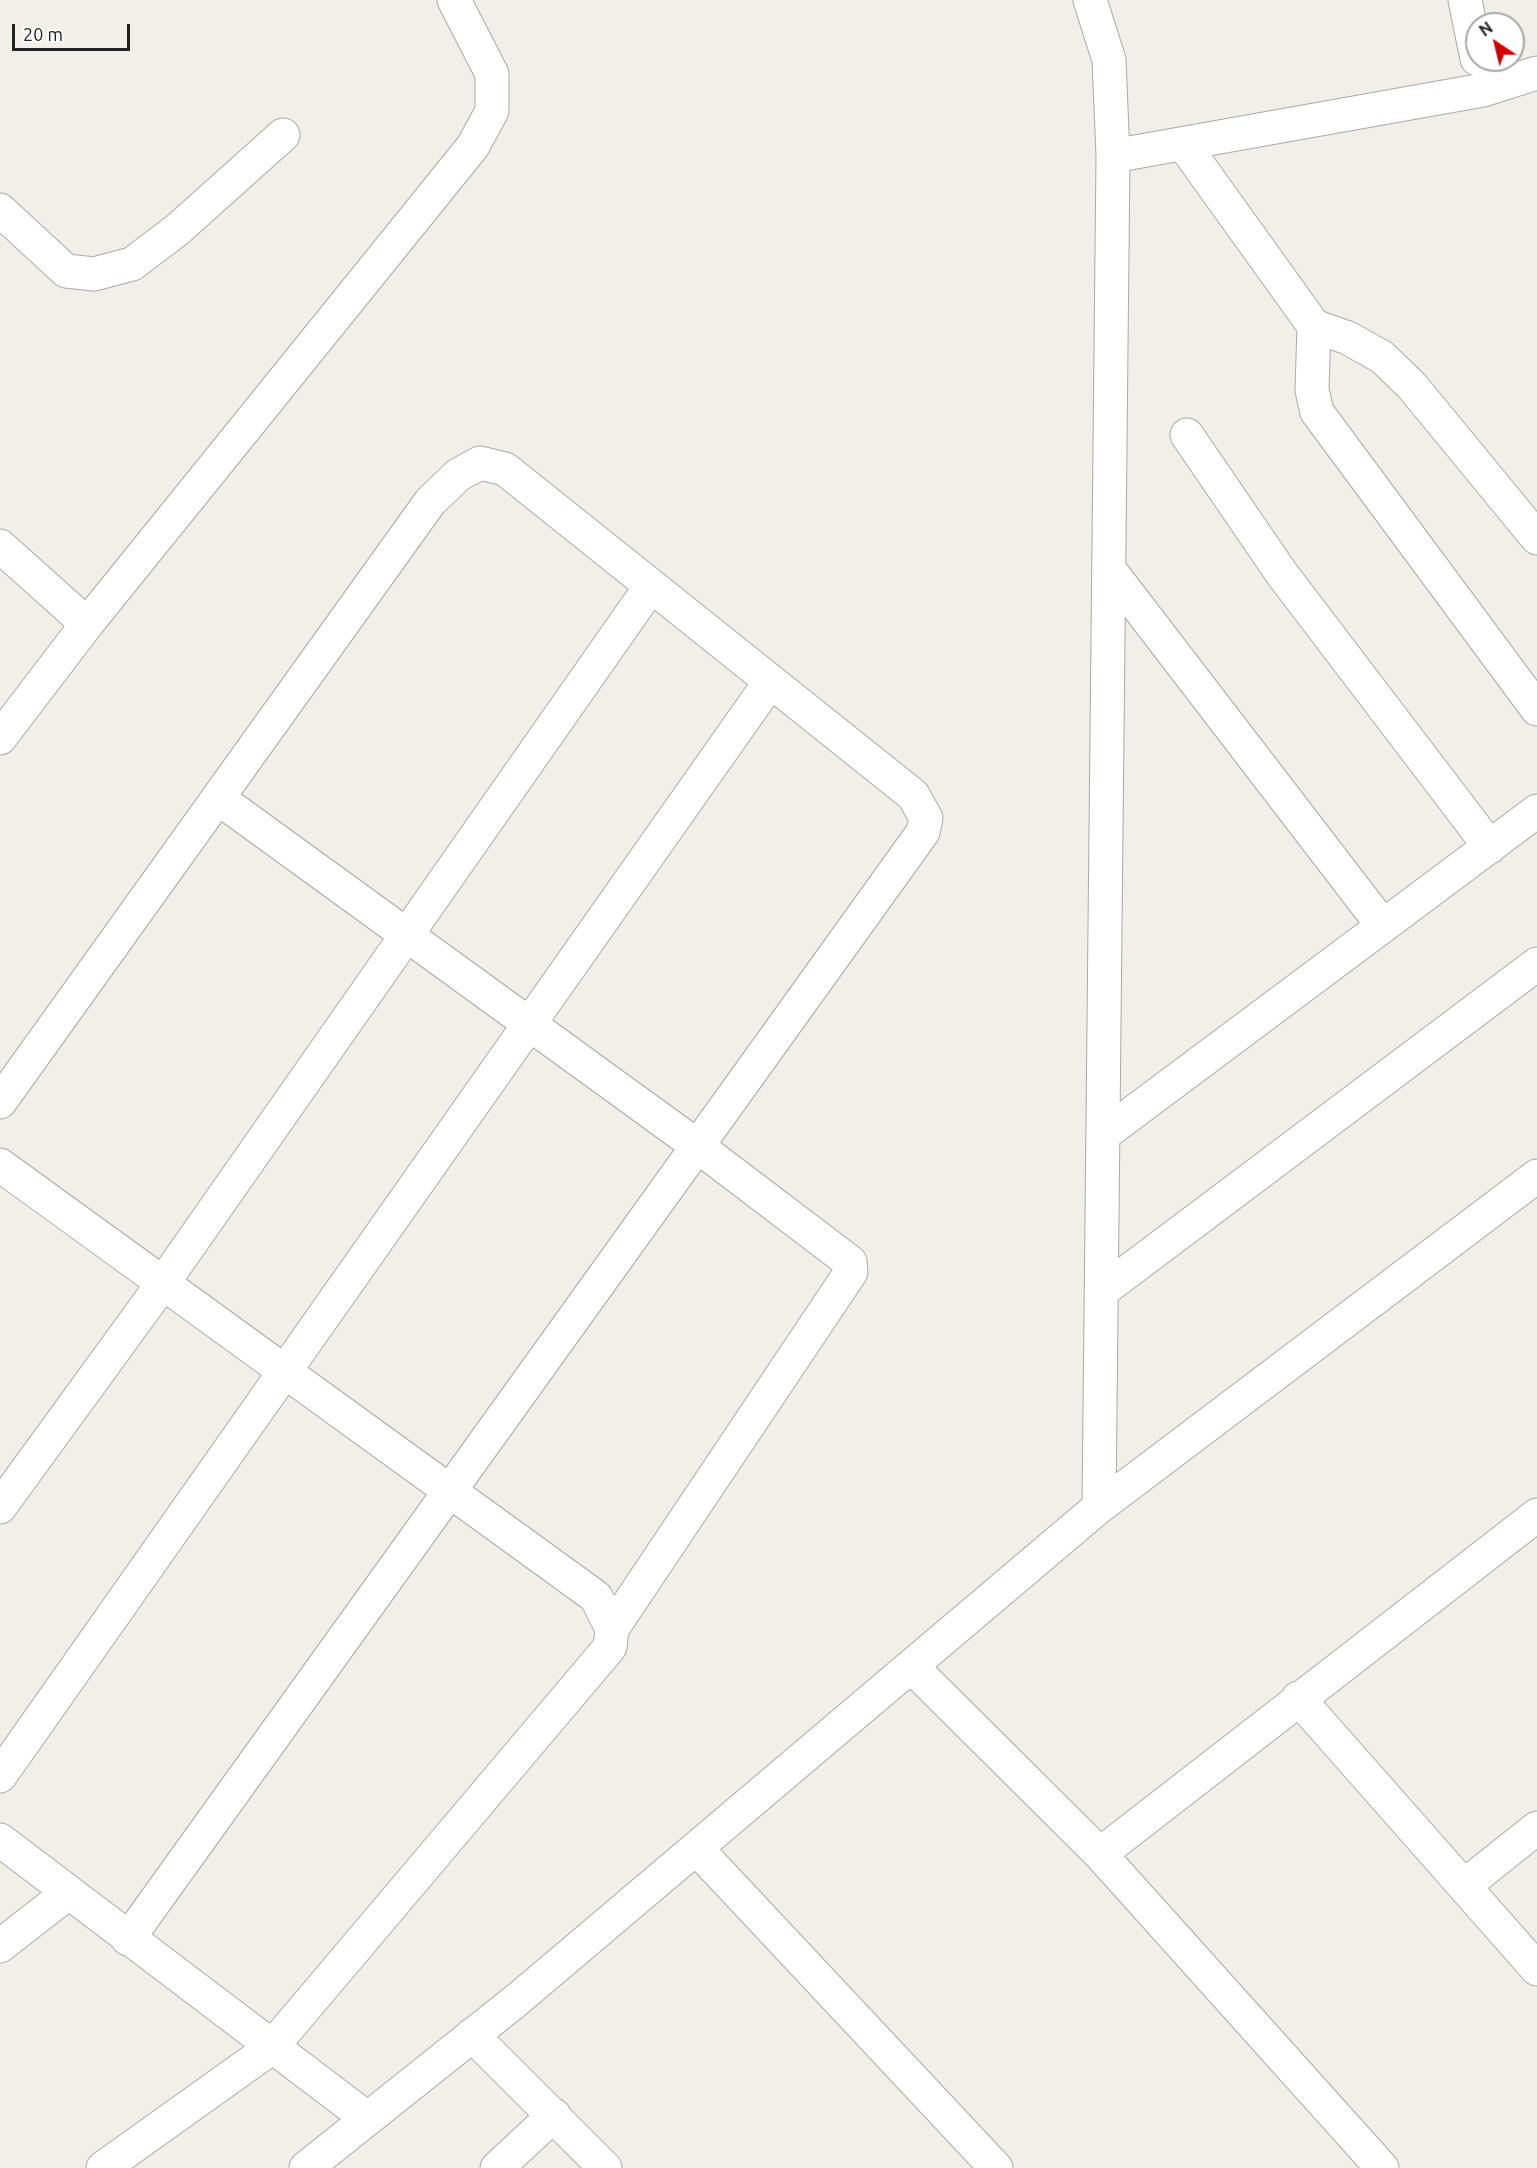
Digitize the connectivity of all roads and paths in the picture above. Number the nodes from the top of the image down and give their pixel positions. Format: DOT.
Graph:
graph roads {
  1 [pos="454,0"];
  2 [pos="1090,0"];
  3 [pos="1467,72"];
  4 [pos="283,135"];
  5 [pos="1184,145"];
  6 [pos="1113,156"];
  7 [pos="0,210"];
  8 [pos="1314,326"];
  9 [pos="1187,435"];
  10 [pos="1537,538"];
  11 [pos="0,546"];
  12 [pos="1109,569"];
  13 [pos="651,586"];
  14 [pos="87,624"];
  15 [pos="770,682"];
  16 [pos="1537,709"];
  17 [pos="0,738"];
  18 [pos="218,798"];
  19 [pos="1537,811"];
  20 [pos="1490,847"];
  21 [pos="1383,927"];
  22 [pos="406,935"];
  23 [pos="1537,964"];
  24 [pos="530,1025"];
  25 [pos="0,1102"];
  26 [pos="1103,1135"];
  27 [pos="696,1145"];
  28 [pos="0,1165"];
  29 [pos="1537,1176"];
  30 [pos="163,1283"];
  31 [pos="1102,1291"];
  32 [pos="286,1372"];
  33 [pos="452,1492"];
  34 [pos="0,1507"];
  35 [pos="1100,1507"];
  36 [pos="1537,1515"];
  37 [pos="612,1629"];
  38 [pos="913,1668"];
  39 [pos="1298,1698"];
  40 [pos="0,1776"];
  41 [pos="1537,1828"];
  42 [pos="0,1840"];
  43 [pos="697,1849"];
  44 [pos="1100,1854"];
  45 [pos="1464,1886"];
  46 [pos="68,1893"];
  47 [pos="128,1938"];
  48 [pos="0,1946"];
  49 [pos="1537,1969"];
  50 [pos="472,2035"];
  51 [pos="271,2048"];
  52 [pos="554,2115"];
  53 [pos="368,2119"];
  54 [pos="103,2168"];
  55 [pos="306,2168"];
  56 [pos="496,2168"];
  57 [pos="605,2168"];
  58 [pos="996,2168"];
  59 [pos="1383,2168"];
  1 -- 14 [label="street"];
  2 -- 6 [label="street"];
  3 -- 5 [label="street"];
  4 -- 7 [label="street"];
  5 -- 6 [label="street"];
  5 -- 8 [label="street"];
  6 -- 12 [label="street"];
  8 -- 10 [label="street"];
  8 -- 16 [label="street"];
  9 -- 20 [label="street"];
  11 -- 14 [label="street"];
  12 -- 21 [label="street"];
  12 -- 26 [label="street"];
  13 -- 15 [label="street"];
  13 -- 18 [label="street"];
  13 -- 22 [label="street"];
  14 -- 17 [label="street"];
  15 -- 24 [label="street"];
  15 -- 27 [label="street"];
  18 -- 22 [label="street"];
  18 -- 25 [label="street"];
  19 -- 20 [label="street"];
  20 -- 21 [label="street"];
  21 -- 26 [label="street"];
  22 -- 24 [label="street"];
  22 -- 30 [label="street"];
  23 -- 31 [label="street"];
  24 -- 27 [label="street"];
  24 -- 32 [label="street"];
  26 -- 31 [label="street"];
  27 -- 33 [label="street"];
  27 -- 37 [label="street"];
  28 -- 30 [label="street"];
  29 -- 35 [label="street"];
  30 -- 32 [label="street"];
  30 -- 34 [label="street"];
  31 -- 35 [label="street"];
  32 -- 33 [label="street"];
  32 -- 40 [label="street"];
  33 -- 37 [label="street"];
  33 -- 47 [label="street"];
  35 -- 38 [label="street"];
  36 -- 39 [label="street"];
  37 -- 51 [label="street"];
  38 -- 43 [label="street"];
  38 -- 44 [label="street"];
  39 -- 44 [label="street"];
  39 -- 45 [label="street"];
  41 -- 45 [label="street"];
  42 -- 46 [label="street"];
  43 -- 50 [label="street"];
  43 -- 58 [label="street"];
  44 -- 59 [label="street"];
  45 -- 49 [label="street"];
  46 -- 47 [label="street"];
  46 -- 48 [label="street"];
  47 -- 51 [label="street"];
  50 -- 52 [label="street"];
  50 -- 53 [label="street"];
  51 -- 53 [label="street"];
  51 -- 54 [label="street"];
  52 -- 56 [label="street"];
  52 -- 57 [label="street"];
  53 -- 55 [label="street"];
}
